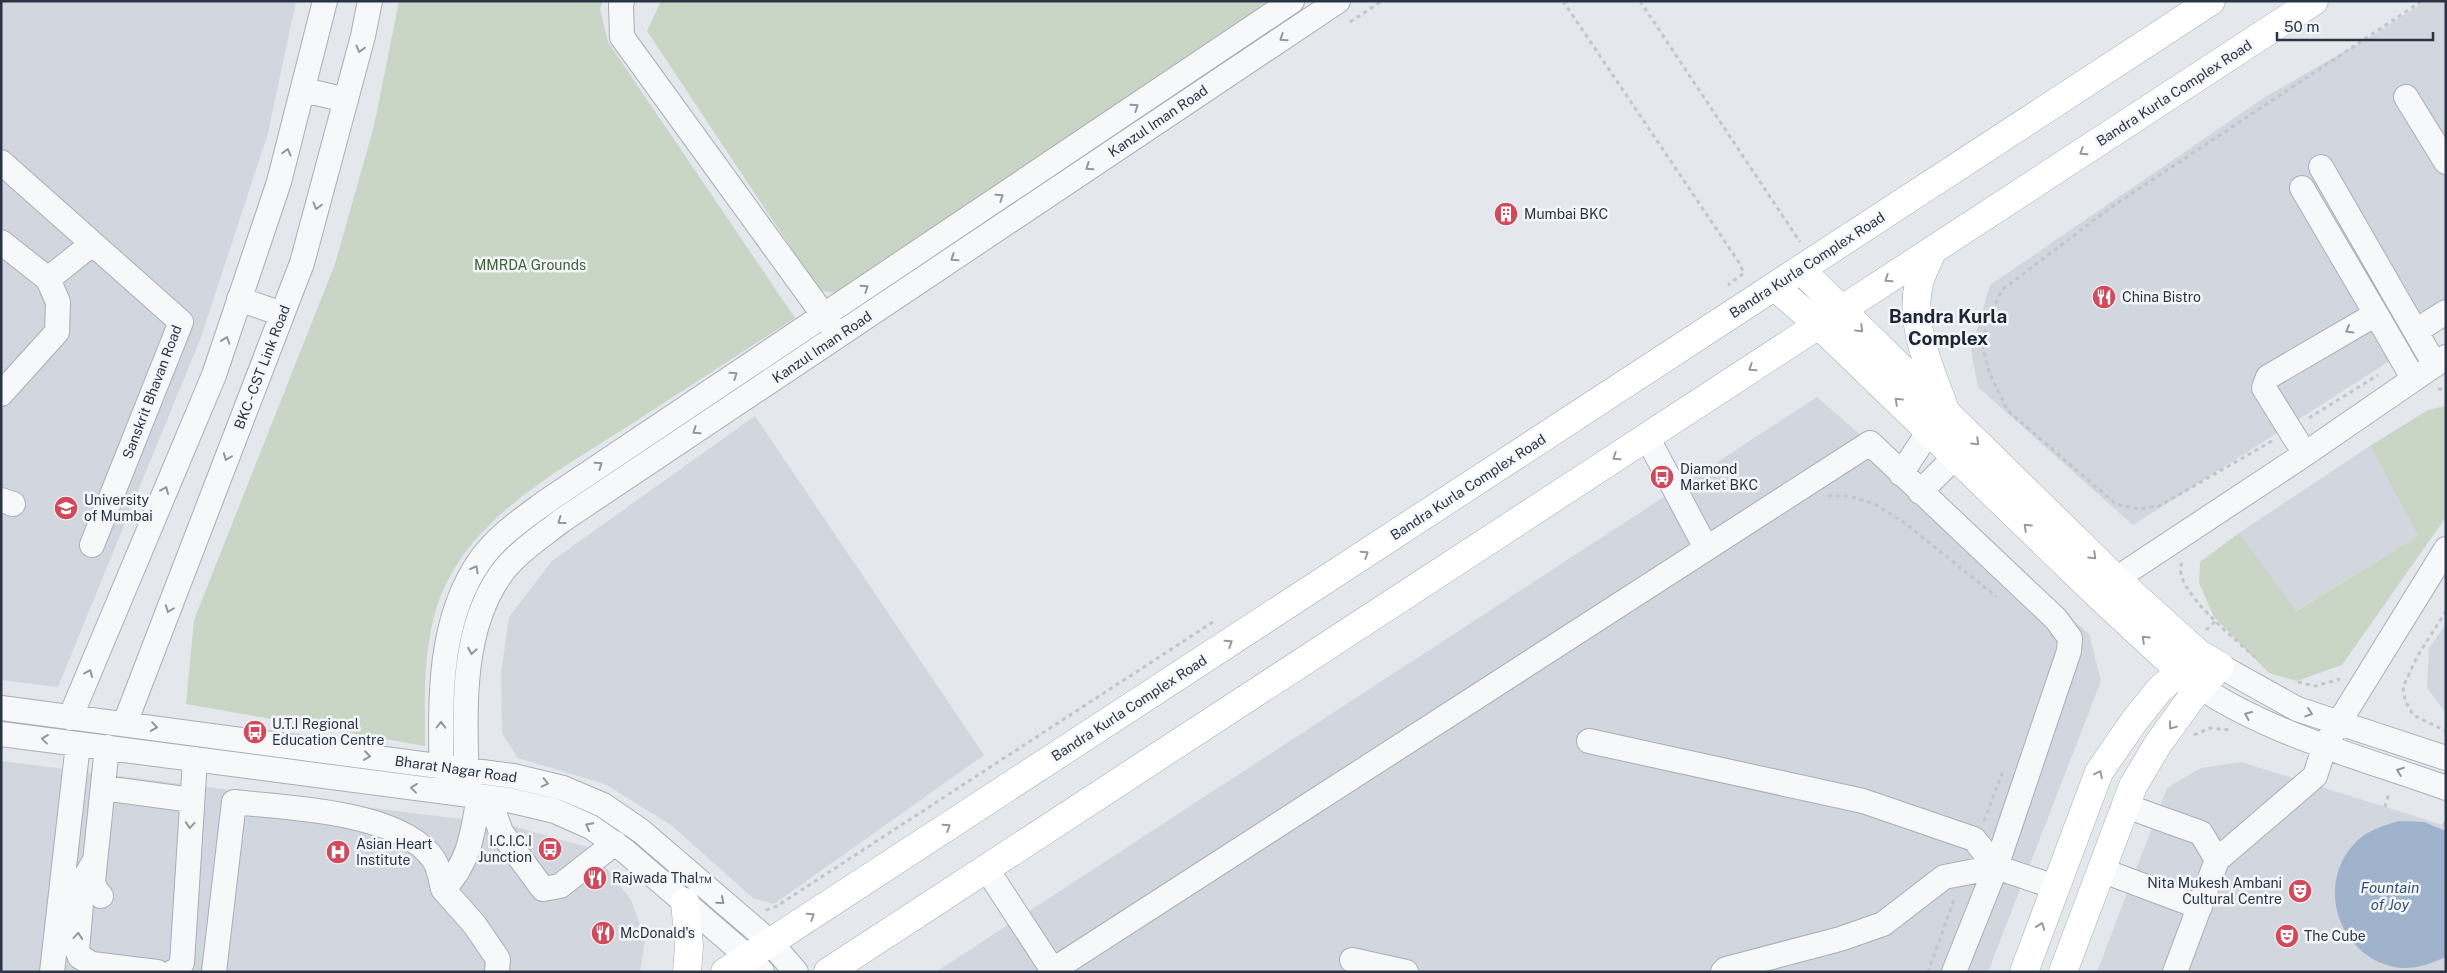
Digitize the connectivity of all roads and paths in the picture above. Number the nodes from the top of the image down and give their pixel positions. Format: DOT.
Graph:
graph roads {
  1 [pos="325,1"];
  2 [pos="370,1"];
  3 [pos="622,1"];
  4 [pos="1292,1"];
  5 [pos="1338,1"];
  6 [pos="1382,1"];
  7 [pos="1563,1"];
  8 [pos="1640,1"];
  9 [pos="2212,1"];
  10 [pos="2314,1"];
  11 [pos="2422,1"];
  12 [pos="1304,11"];
  13 [pos="1348,23"];
  14 [pos="304,90"];
  15 [pos="2406,97"];
  16 [pos="346,100"];
  17 [pos="1,162"];
  18 [pos="2446,162"];
  19 [pos="2321,167"];
  20 [pos="2302,188"];
  21 [pos="1,242"];
  22 [pos="92,244"];
  23 [pos="1933,250"];
  24 [pos="1802,259"];
  25 [pos="48,279"];
  26 [pos="1775,287"];
  27 [pos="1723,289"];
  28 [pos="239,299"];
  29 [pos="2446,312"];
  30 [pos="282,314"];
  31 [pos="2376,314"];
  32 [pos="824,315"];
  33 [pos="1830,318"];
  34 [pos="2416,331"];
  35 [pos="838,336"];
  36 [pos="2440,361"];
  37 [pos="2415,376"];
  38 [pos="2446,389"];
  39 [pos="1,394"];
  40 [pos="1937,422"];
  41 [pos="2290,431"];
  42 [pos="1647,436"];
  43 [pos="2305,454"];
  44 [pos="1955,457"];
  45 [pos="1901,474"];
  46 [pos="1920,492"];
  47 [pos="1826,496"];
  48 [pos="92,545"];
  49 [pos="1706,548"];
  50 [pos="2446,549"];
  51 [pos="2189,556"];
  52 [pos="2108,588"];
  53 [pos="2000,599"];
  54 [pos="2446,612"];
  55 [pos="1221,617"];
  56 [pos="2258,661"];
  57 [pos="2200,670"];
  58 [pos="2295,682"];
  59 [pos="2321,683"];
  60 [pos="1,708"];
  61 [pos="70,718"];
  62 [pos="125,723"];
  63 [pos="2338,723"];
  64 [pos="2234,731"];
  65 [pos="2446,731"];
  66 [pos="1,734"];
  67 [pos="2192,736"];
  68 [pos="1589,741"];
  69 [pos="78,744"];
  70 [pos="2325,745"];
  71 [pos="107,748"];
  72 [pos="2446,758"];
  73 [pos="195,759"];
  74 [pos="239,765"];
  75 [pos="442,766"];
  76 [pos="2004,769"];
  77 [pos="467,770"];
  78 [pos="354,780"];
  79 [pos="103,788"];
  80 [pos="2446,788"];
  81 [pos="442,792"];
  82 [pos="478,796"];
  83 [pos="192,800"];
  84 [pos="234,802"];
  85 [pos="2126,806"];
  86 [pos="350,816"];
  87 [pos="2446,819"];
  88 [pos="2444,826"];
  89 [pos="1976,842"];
  90 [pos="615,843"];
  91 [pos="95,860"];
  92 [pos="2217,860"];
  93 [pos="1996,867"];
  94 [pos="986,868"];
  95 [pos="2102,870"];
  96 [pos="1964,873"];
  97 [pos="2055,887"];
  98 [pos="444,889"];
  99 [pos="101,896"];
  100 [pos="685,902"];
  101 [pos="762,906"];
  102 [pos="2200,907"];
  103 [pos="760,957"];
  104 [pos="1352,960"];
  105 [pos="1051,970"];
  106 [pos="52,972"];
  107 [pos="157,972"];
  108 [pos="173,972"];
  109 [pos="214,972"];
  110 [pos="497,972"];
  111 [pos="687,972"];
  112 [pos="725,972"];
  113 [pos="796,972"];
  114 [pos="828,972"];
  115 [pos="1406,972"];
  116 [pos="1723,972"];
  117 [pos="1928,972"];
  118 [pos="1954,972"];
  119 [pos="2024,972"];
  120 [pos="2063,972"];
  121 [pos="2175,972"];
  1 -- 14 [label="street"];
  2 -- 16 [label="street, BKC - CST Link Road, one-way"];
  3 -- 32 [label="street"];
  32 -- 4 [label="street, Kanzul Iman Road, one-way"];
  5 -- 12 [label="street, Kanzul Iman Road"];
  6 -- 13 [label="path"];
  7 -- 27 [label="path"];
  8 -- 24 [label="path"];
  9 -- 24 [label="main road, Bandra Kurla Complex Road"];
  10 -- 23 [label="main road, Bandra Kurla Complex Road, one-way"];
  11 -- 41 [label="path"];
  12 -- 35 [label="street, Kanzul Iman Road, one-way"];
  14 -- 16 [label="street"];
  28 -- 14 [label="street, one-way"];
  15 -- 18 [label="street"];
  16 -- 30 [label="street, BKC - CST Link Road, one-way"];
  17 -- 22 [label="street, Sanskrit Bhavan Road"];
  19 -- 34 [label="street"];
  20 -- 31 [label="street"];
  21 -- 25 [label="street"];
  22 -- 25 [label="street"];
  22 -- 48 [label="street, Sanskrit Bhavan Road"];
  23 -- 33 [label="main road, Bandra Kurla Complex Road, one-way"];
  23 -- 40 [label="main road"];
  24 -- 26 [label="main road, Bandra Kurla Complex Road"];
  24 -- 33 [label="main road"];
  25 -- 39 [label="street"];
  26 -- 33 [label="main road"];
  103 -- 26 [label="main road, Bandra Kurla Complex Road, one-way"];
  28 -- 30 [label="street"];
  61 -- 28 [label="street, one-way"];
  29 -- 34 [label="street"];
  30 -- 62 [label="street, BKC - CST Link Road, one-way"];
  31 -- 37 [label="street"];
  31 -- 41 [label="street, one-way"];
  32 -- 35 [label="street"];
  75 -- 32 [label="street, Kanzul Iman Road, one-way"];
  33 -- 40 [label="main road"];
  33 -- 42 [label="main road, Bandra Kurla Complex Road, one-way"];
  34 -- 36 [label="street"];
  35 -- 77 [label="street, Kanzul Iman Road, one-way"];
  36 -- 37 [label="street"];
  37 -- 38 [label="path"];
  37 -- 41 [label="path"];
  37 -- 43 [label="street"];
  40 -- 44 [label="main road"];
  40 -- 45 [label="street"];
  40 -- 52 [label="main road, one-way"];
  41 -- 43 [label="street"];
  42 -- 49 [label="street"];
  42 -- 94 [label="main road, Bandra Kurla Complex Road, one-way"];
  43 -- 52 [label="street"];
  44 -- 46 [label="street"];
  52 -- 44 [label="main road, one-way"];
  45 -- 46 [label="street"];
  45 -- 49 [label="street"];
  46 -- 93 [label="street"];
  47 -- 53 [label="path"];
  49 -- 105 [label="street"];
  50 -- 63 [label="street"];
  51 -- 56 [label="path"];
  52 -- 57 [label="main road"];
  54 -- 65 [label="path"];
  55 -- 101 [label="path"];
  57 -- 63 [label="street, one-way"];
  70 -- 57 [label="street, one-way"];
  57 -- 85 [label="main road, one-way"];
  97 -- 57 [label="main road, one-way"];
  58 -- 59 [label="path"];
  60 -- 61 [label="street, Bharat Nagar Road"];
  61 -- 62 [label="street, Bharat Nagar Road"];
  62 -- 75 [label="street, Bharat Nagar Road, one-way"];
  63 -- 70 [label="street"];
  63 -- 72 [label="street"];
  64 -- 67 [label="path"];
  69 -- 66 [label="street, Bharat Nagar Road, one-way"];
  68 -- 89 [label="street"];
  69 -- 71 [label="street, Bharat Nagar Road"];
  69 -- 106 [label="street"];
  80 -- 70 [label="street, one-way"];
  70 -- 92 [label="street"];
  71 -- 73 [label="street, Bharat Nagar Road"];
  71 -- 79 [label="street"];
  73 -- 74 [label="street, Bharat Nagar Road"];
  73 -- 83 [label="street"];
  74 -- 78 [label="street, Bharat Nagar Road"];
  74 -- 84 [label="street"];
  75 -- 77 [label="street, Bharat Nagar Road"];
  75 -- 81 [label="street, Kanzul Iman Road"];
  76 -- 89 [label="path"];
  77 -- 82 [label="street, Kanzul Iman Road"];
  77 -- 103 [label="street, Bharat Nagar Road, one-way"];
  81 -- 78 [label="street, Bharat Nagar Road, one-way"];
  78 -- 86 [label="street"];
  79 -- 83 [label="street"];
  79 -- 91 [label="street"];
  81 -- 82 [label="street, Bharat Nagar Road"];
  90 -- 82 [label="street, Bharat Nagar Road, one-way"];
  82 -- 90 [label="street"];
  82 -- 98 [label="street"];
  83 -- 108 [label="street, one-way"];
  84 -- 86 [label="street"];
  84 -- 109 [label="street"];
  85 -- 92 [label="street"];
  85 -- 95 [label="main road"];
  86 -- 98 [label="street"];
  87 -- 88 [label="path"];
  89 -- 93 [label="street"];
  90 -- 100 [label="street, Bharat Nagar Road"];
  91 -- 99 [label="street"];
  107 -- 91 [label="street, one-way"];
  92 -- 102 [label="street"];
  93 -- 96 [label="street"];
  93 -- 97 [label="street"];
  93 -- 118 [label="street"];
  94 -- 105 [label="street"];
  94 -- 114 [label="main road, Bandra Kurla Complex Road"];
  95 -- 102 [label="street"];
  95 -- 120 [label="main road"];
  96 -- 116 [label="street"];
  96 -- 117 [label="path"];
  119 -- 97 [label="main road, one-way"];
  98 -- 110 [label="street"];
  100 -- 103 [label="street, Bharat Nagar Road"];
  100 -- 111 [label="main road"];
  102 -- 121 [label="street"];
  103 -- 112 [label="main road, Bandra Kurla Complex Road"];
  103 -- 113 [label="street"];
  104 -- 115 [label="street"];
}
